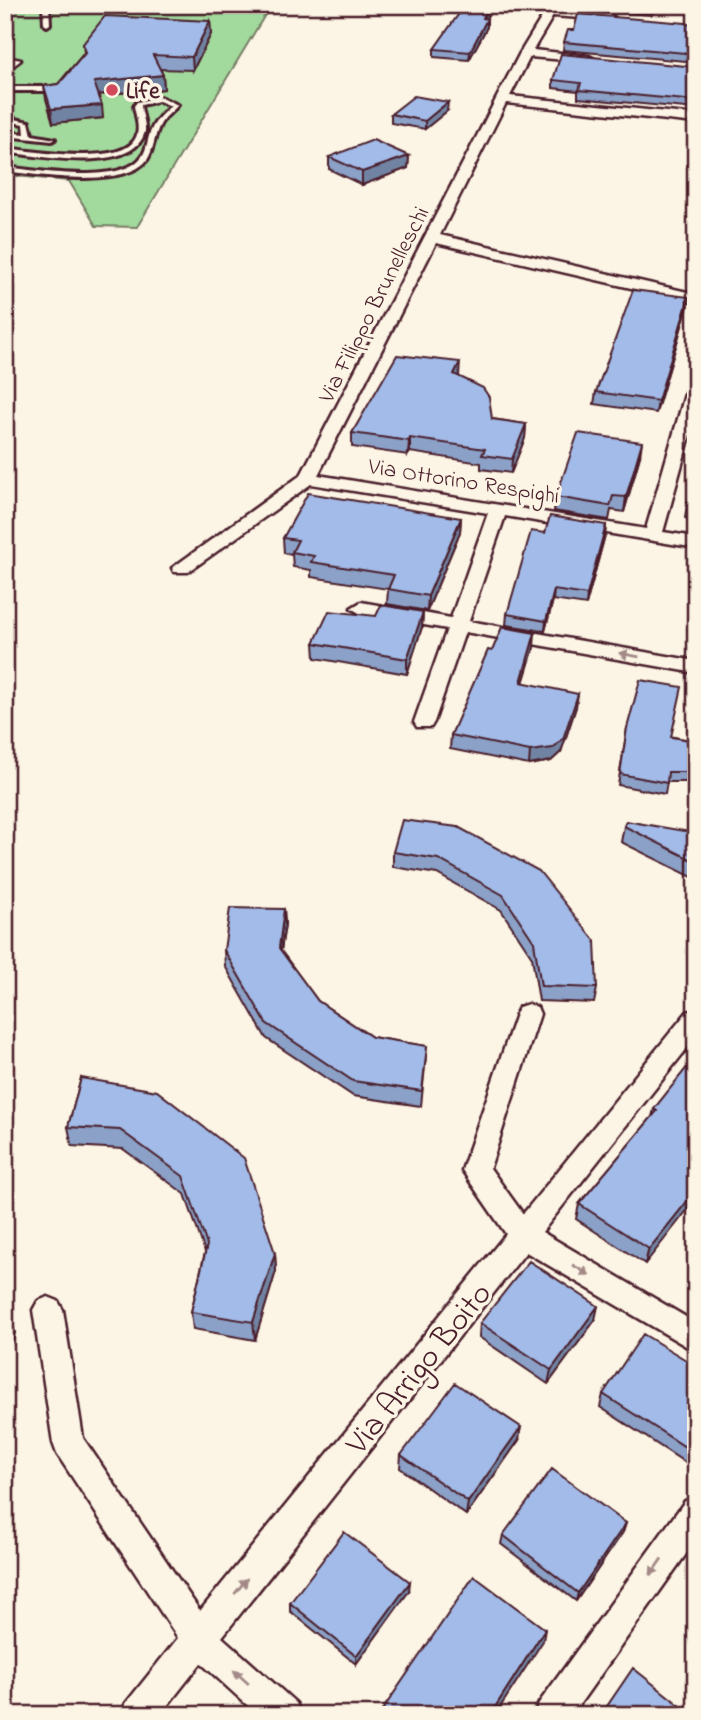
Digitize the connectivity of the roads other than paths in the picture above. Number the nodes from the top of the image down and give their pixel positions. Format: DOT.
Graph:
graph roads {
  1 [pos="46,5"];
  2 [pos="616,18"];
  3 [pos="47,24"];
  4 [pos="526,53"];
  5 [pos="15,60"];
  6 [pos="604,61"];
  7 [pos="5,69"];
  8 [pos="5,89"];
  9 [pos="61,89"];
  10 [pos="503,99"];
  11 [pos="5,119"];
  12 [pos="696,119"];
  13 [pos="5,134"];
  14 [pos="29,137"];
  15 [pos="5,150"];
  16 [pos="62,155"];
  17 [pos="5,169"];
  18 [pos="74,174"];
  19 [pos="434,238"];
  20 [pos="696,299"];
  21 [pos="696,384"];
  22 [pos="308,478"];
  23 [pos="498,510"];
  24 [pos="653,536"];
  25 [pos="696,543"];
  26 [pos="181,568"];
  27 [pos="361,608"];
  28 [pos="458,625"];
  29 [pos="696,667"];
  30 [pos="424,722"];
  31 [pos="528,1014"];
  32 [pos="696,1019"];
  33 [pos="523,1235"];
  34 [pos="48,1310"];
  35 [pos="696,1339"];
  36 [pos="696,1512"];
  37 [pos="199,1639"];
  38 [pos="138,1715"];
  39 [pos="284,1715"];
  40 [pos="551,1715"];
  1 -- 3 [label="lane"];
  2 -- 4 [label="street, Via Filippo Brunelleschi"];
  4 -- 6 [label="street"];
  4 -- 10 [label="street, Via Filippo Brunelleschi"];
  5 -- 7 [label="street"];
  8 -- 9 [label="lane"];
  10 -- 12 [label="street"];
  10 -- 19 [label="street, Via Filippo Brunelleschi"];
  11 -- 14 [label="lane"];
  13 -- 14 [label="lane"];
  14 -- 16 [label="lane"];
  15 -- 16 [label="lane"];
  16 -- 18 [label="lane"];
  16 -- 18 [label="lane"];
  17 -- 18 [label="lane"];
  19 -- 20 [label="street"];
  19 -- 22 [label="street, Via Filippo Brunelleschi"];
  21 -- 24 [label="street"];
  22 -- 23 [label="street, Via Ottorino Respighi"];
  22 -- 26 [label="street, Via Filippo Brunelleschi"];
  23 -- 24 [label="street, Via Ottorino Respighi"];
  23 -- 28 [label="street"];
  24 -- 25 [label="street, Via Ottorino Respighi"];
  27 -- 28 [label="street"];
  29 -- 28 [label="street, one-way"];
  28 -- 30 [label="street"];
  31 -- 33 [label="street"];
  32 -- 33 [label="street, Via Arrigo Boito"];
  33 -- 35 [label="street, one-way"];
  37 -- 33 [label="street, Via Arrigo Boito, one-way"];
  34 -- 37 [label="street"];
  36 -- 40 [label="street, one-way"];
  37 -- 38 [label="street, Via Arrigo Boito"];
  39 -- 37 [label="street, one-way"];
}
